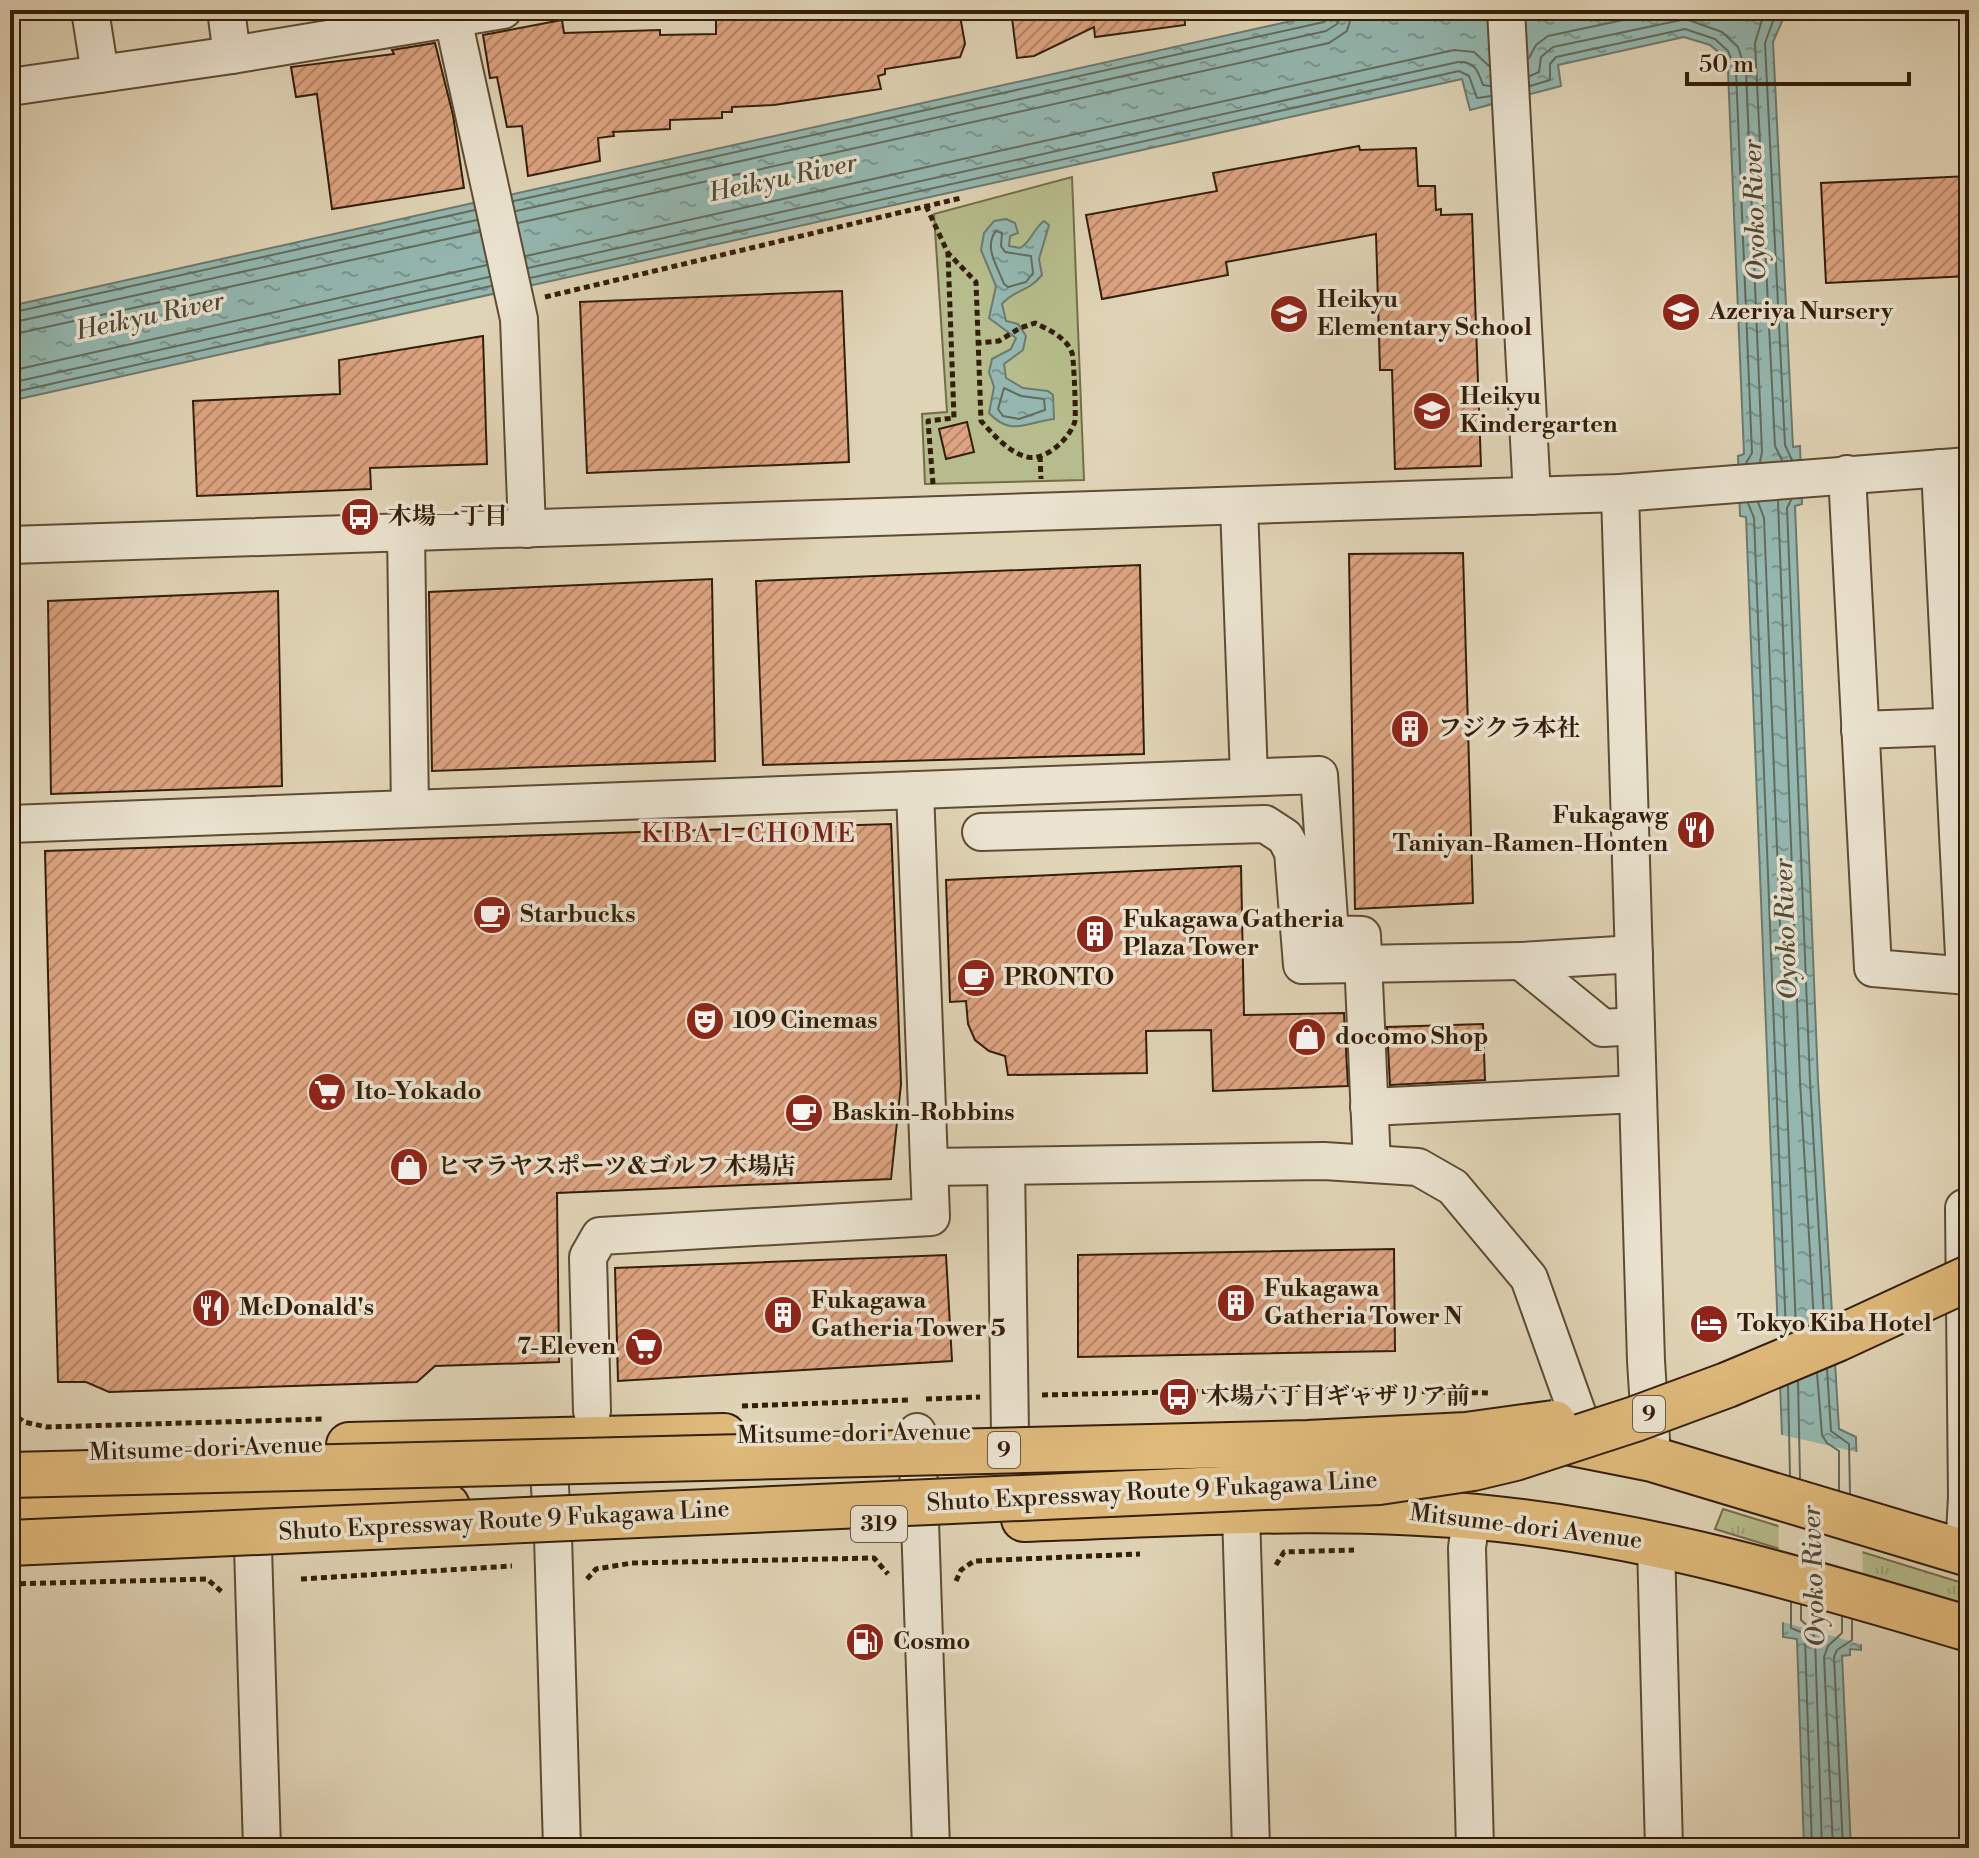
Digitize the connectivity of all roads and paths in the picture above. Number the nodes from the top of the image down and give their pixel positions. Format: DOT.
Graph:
graph roads {
  1 [pos="90,10"];
  2 [pos="226,10"];
  3 [pos="503,10"];
  4 [pos="1506,10"];
  5 [pos="452,14"];
  6 [pos="232,55"];
  7 [pos="100,74"];
  8 [pos="10,87"];
  9 [pos="961,198"];
  10 [pos="926,206"];
  11 [pos="948,253"];
  12 [pos="523,298"];
  13 [pos="978,343"];
  14 [pos="1040,456"];
  15 [pos="1955,467"];
  16 [pos="1830,476"];
  17 [pos="1042,482"];
  18 [pos="1620,493"];
  19 [pos="1532,496"];
  20 [pos="934,499"];
  21 [pos="1239,506"];
  22 [pos="527,529"];
  23 [pos="406,533"];
  24 [pos="10,545"];
  25 [pos="1961,726"];
  26 [pos="1860,730"];
  27 [pos="1249,777"];
  28 [pos="915,790"];
  29 [pos="410,809"];
  30 [pos="10,824"];
  31 [pos="981,832"];
  32 [pos="1634,954"];
  33 [pos="1521,961"];
  34 [pos="1365,964"];
  35 [pos="1967,976"];
  36 [pos="1636,1026"];
  37 [pos="1638,1094"];
  38 [pos="1369,1107"];
  39 [pos="1372,1164"];
  40 [pos="1006,1166"];
  41 [pos="929,1167"];
  42 [pos="1969,1208"];
  43 [pos="1969,1275"];
  44 [pos="1500,1394"];
  45 [pos="734,1406"];
  46 [pos="10,1411"];
  47 [pos="592,1411"];
  48 [pos="1010,1414"];
  49 [pos="327,1419"];
  50 [pos="917,1432"];
  51 [pos="547,1439"];
  52 [pos="1589,1446"];
  53 [pos="10,1454"];
  54 [pos="1652,1459"];
  55 [pos="10,1475"];
  56 [pos="10,1510"];
  57 [pos="1241,1512"];
  58 [pos="1471,1517"];
  59 [pos="921,1522"];
  60 [pos="553,1536"];
  61 [pos="10,1543"];
  62 [pos="1656,1544"];
  63 [pos="253,1547"];
  64 [pos="1966,1553"];
  65 [pos="1144,1554"];
  66 [pos="10,1556"];
  67 [pos="512,1566"];
  68 [pos="891,1577"];
  69 [pos="301,1579"];
  70 [pos="10,1584"];
  71 [pos="582,1584"];
  72 [pos="954,1584"];
  73 [pos="226,1595"];
  74 [pos="1969,1629"];
  75 [pos="262,1848"];
  76 [pos="562,1848"];
  77 [pos="931,1848"];
  78 [pos="1251,1848"];
  79 [pos="1475,1848"];
  80 [pos="1664,1848"];
  1 -- 7 [label="street"];
  2 -- 6 [label="street"];
  3 -- 5 [label="street"];
  4 -- 19 [label="street"];
  5 -- 6 [label="street"];
  5 -- 12 [label="street"];
  6 -- 7 [label="street"];
  7 -- 8 [label="street"];
  9 -- 10 [label="path"];
  10 -- 11 [label="path"];
  10 -- 12 [label="path"];
  11 -- 13 [label="path"];
  11 -- 20 [label="path"];
  12 -- 22 [label="street"];
  13 -- 14 [label="path"];
  13 -- 14 [label="path"];
  14 -- 17 [label="path"];
  15 -- 16 [label="street"];
  15 -- 25 [label="street"];
  16 -- 18 [label="street"];
  16 -- 26 [label="street"];
  18 -- 19 [label="street"];
  18 -- 32 [label="street"];
  19 -- 21 [label="street"];
  21 -- 22 [label="street"];
  21 -- 27 [label="street"];
  22 -- 23 [label="street"];
  23 -- 24 [label="street"];
  23 -- 29 [label="street"];
  25 -- 26 [label="street"];
  25 -- 35 [label="street"];
  26 -- 35 [label="street"];
  27 -- 28 [label="street"];
  27 -- 34 [label="street"];
  28 -- 29 [label="street"];
  28 -- 41 [label="street"];
  29 -- 30 [label="street"];
  31 -- 34 [label="street"];
  32 -- 33 [label="street"];
  32 -- 36 [label="street"];
  33 -- 34 [label="street"];
  33 -- 36 [label="street"];
  34 -- 38 [label="street"];
  36 -- 37 [label="street"];
  37 -- 38 [label="street"];
  37 -- 54 [label="street"];
  38 -- 39 [label="street"];
  39 -- 40 [label="street"];
  39 -- 52 [label="street"];
  40 -- 41 [label="street"];
  40 -- 48 [label="street"];
  41 -- 47 [label="street"];
  42 -- 64 [label="street"];
  43 -- 55 [label="main road, Shuto Expressway Route 9 Fukagawa Line / 9, bridge"];
  43 -- 61 [label="main road, Shuto Expressway Route 9 Fukagawa Line / 9, bridge"];
  44 -- 48 [label="path"];
  45 -- 48 [label="path"];
  46 -- 49 [label="path"];
  48 -- 50 [label="main road, Mitsume-dori Avenue"];
  48 -- 52 [label="main road, Mitsume-dori Avenue"];
  50 -- 51 [label="main road, Mitsume-dori Avenue"];
  50 -- 59 [label="street"];
  51 -- 53 [label="main road, Mitsume-dori Avenue"];
  51 -- 60 [label="street"];
  52 -- 54 [label="main road, Mitsume-dori Avenue"];
  54 -- 64 [label="main road, Mitsume-dori Avenue"];
  56 -- 60 [label="main road"];
  57 -- 58 [label="main road, Mitsume-dori Avenue / 319"];
  57 -- 59 [label="main road, Mitsume-dori Avenue / 319"];
  57 -- 78 [label="street"];
  58 -- 62 [label="main road, Mitsume-dori Avenue / 319"];
  58 -- 79 [label="street"];
  59 -- 60 [label="main road, Mitsume-dori Avenue / 319"];
  59 -- 77 [label="street"];
  60 -- 63 [label="main road, Mitsume-dori Avenue / 319"];
  60 -- 76 [label="street"];
  62 -- 74 [label="main road, Mitsume-dori Avenue / 319"];
  62 -- 80 [label="street"];
  63 -- 66 [label="main road, Mitsume-dori Avenue / 319"];
  63 -- 75 [label="street"];
  65 -- 72 [label="path"];
  67 -- 69 [label="path"];
  68 -- 71 [label="path"];
  70 -- 73 [label="path"];
}
